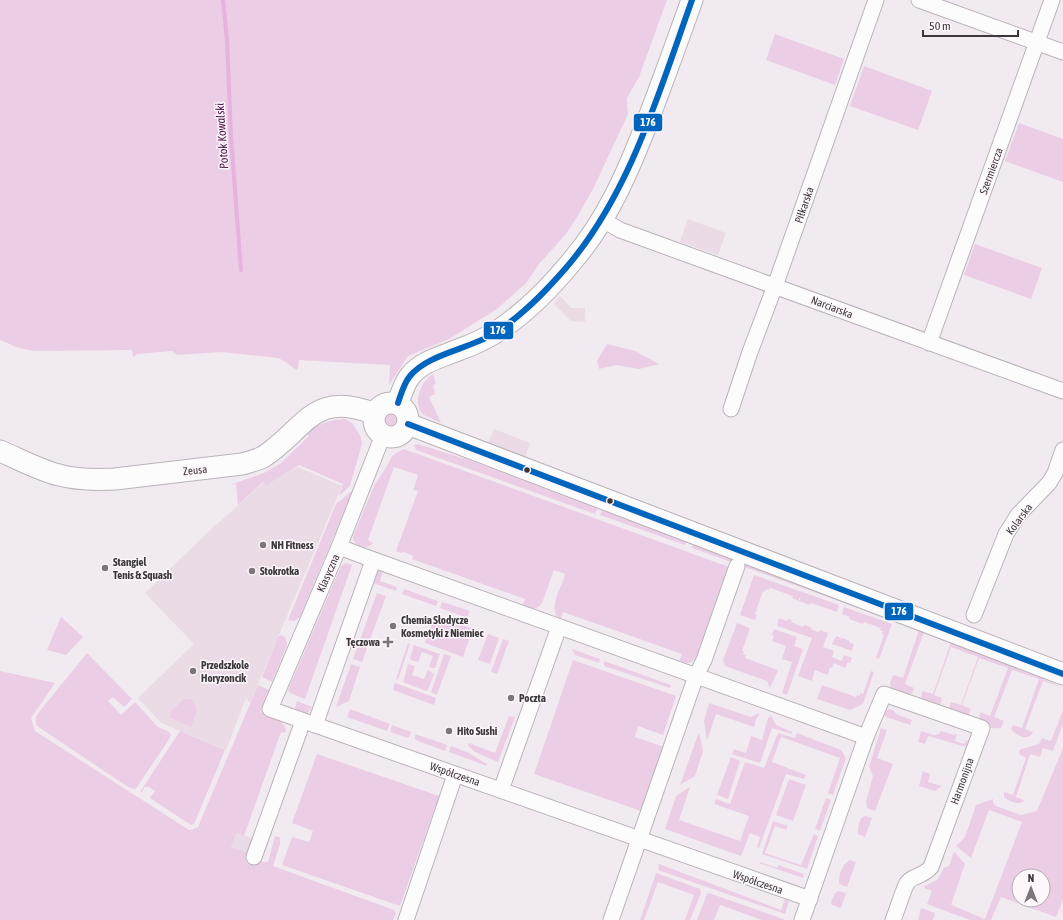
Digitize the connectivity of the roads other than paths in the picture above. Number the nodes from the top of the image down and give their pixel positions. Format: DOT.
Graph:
graph roads {
  1 [pos="692,0"];
  2 [pos="876,0"];
  3 [pos="919,0"];
  4 [pos="1052,0"];
  5 [pos="1037,43"];
  6 [pos="1063,52"];
  7 [pos="603,220"];
  8 [pos="776,286"];
  9 [pos="929,343"];
  10 [pos="1063,391"];
  11 [pos="398,404"];
  12 [pos="731,409"];
  13 [pos="374,414"];
  14 [pos="408,424"];
  15 [pos="383,435"];
  16 [pos="1063,450"];
  17 [pos="0,451"];
  18 [pos="1059,476"];
  19 [pos="339,546"];
  20 [pos="374,560"];
  21 [pos="737,566"];
  22 [pos="974,615"];
  23 [pos="559,627"];
  24 [pos="1063,674"];
  25 [pos="696,676"];
  26 [pos="270,709"];
  27 [pos="309,723"];
  28 [pos="866,738"];
  29 [pos="455,775"];
  30 [pos="501,790"];
  31 [pos="639,840"];
  32 [pos="254,857"];
  33 [pos="810,899"];
  34 [pos="406,920"];
  35 [pos="611,920"];
  36 [pos="802,920"];
  37 [pos="893,920"];
  1 -- 7 [label="street"];
  2 -- 8 [label="street, Piłkarska"];
  3 -- 5 [label="street"];
  4 -- 5 [label="street, Szermiercza"];
  5 -- 6 [label="street"];
  5 -- 9 [label="street, Szermiercza"];
  7 -- 8 [label="street, Narciarska"];
  7 -- 11 [label="street"];
  8 -- 9 [label="street, Narciarska"];
  8 -- 12 [label="street, Piłkarska"];
  9 -- 10 [label="street, Narciarska"];
  11 -- 13 [label="street"];
  11 -- 14 [label="street"];
  13 -- 15 [label="street"];
  13 -- 17 [label="street, Zeusa"];
  14 -- 15 [label="street"];
  14 -- 24 [label="street"];
  15 -- 19 [label="street, Klasyczna"];
  16 -- 18 [label="street, Kolarska"];
  18 -- 22 [label="street, Kolarska"];
  19 -- 20 [label="street"];
  19 -- 26 [label="street, Klasyczna"];
  20 -- 23 [label="street"];
  20 -- 27 [label="street"];
  21 -- 25 [label="street"];
  23 -- 25 [label="street"];
  23 -- 30 [label="street"];
  25 -- 28 [label="street"];
  25 -- 31 [label="street"];
  26 -- 27 [label="street, Współczesna"];
  27 -- 29 [label="street, Współczesna"];
  27 -- 32 [label="street"];
  28 -- 33 [label="street"];
  28 -- 37 [label="street, Harmonijna"];
  29 -- 30 [label="street, Współczesna"];
  29 -- 34 [label="street"];
  30 -- 31 [label="street, Współczesna"];
  31 -- 33 [label="street, Współczesna"];
  31 -- 35 [label="street"];
  33 -- 36 [label="street"];
}
